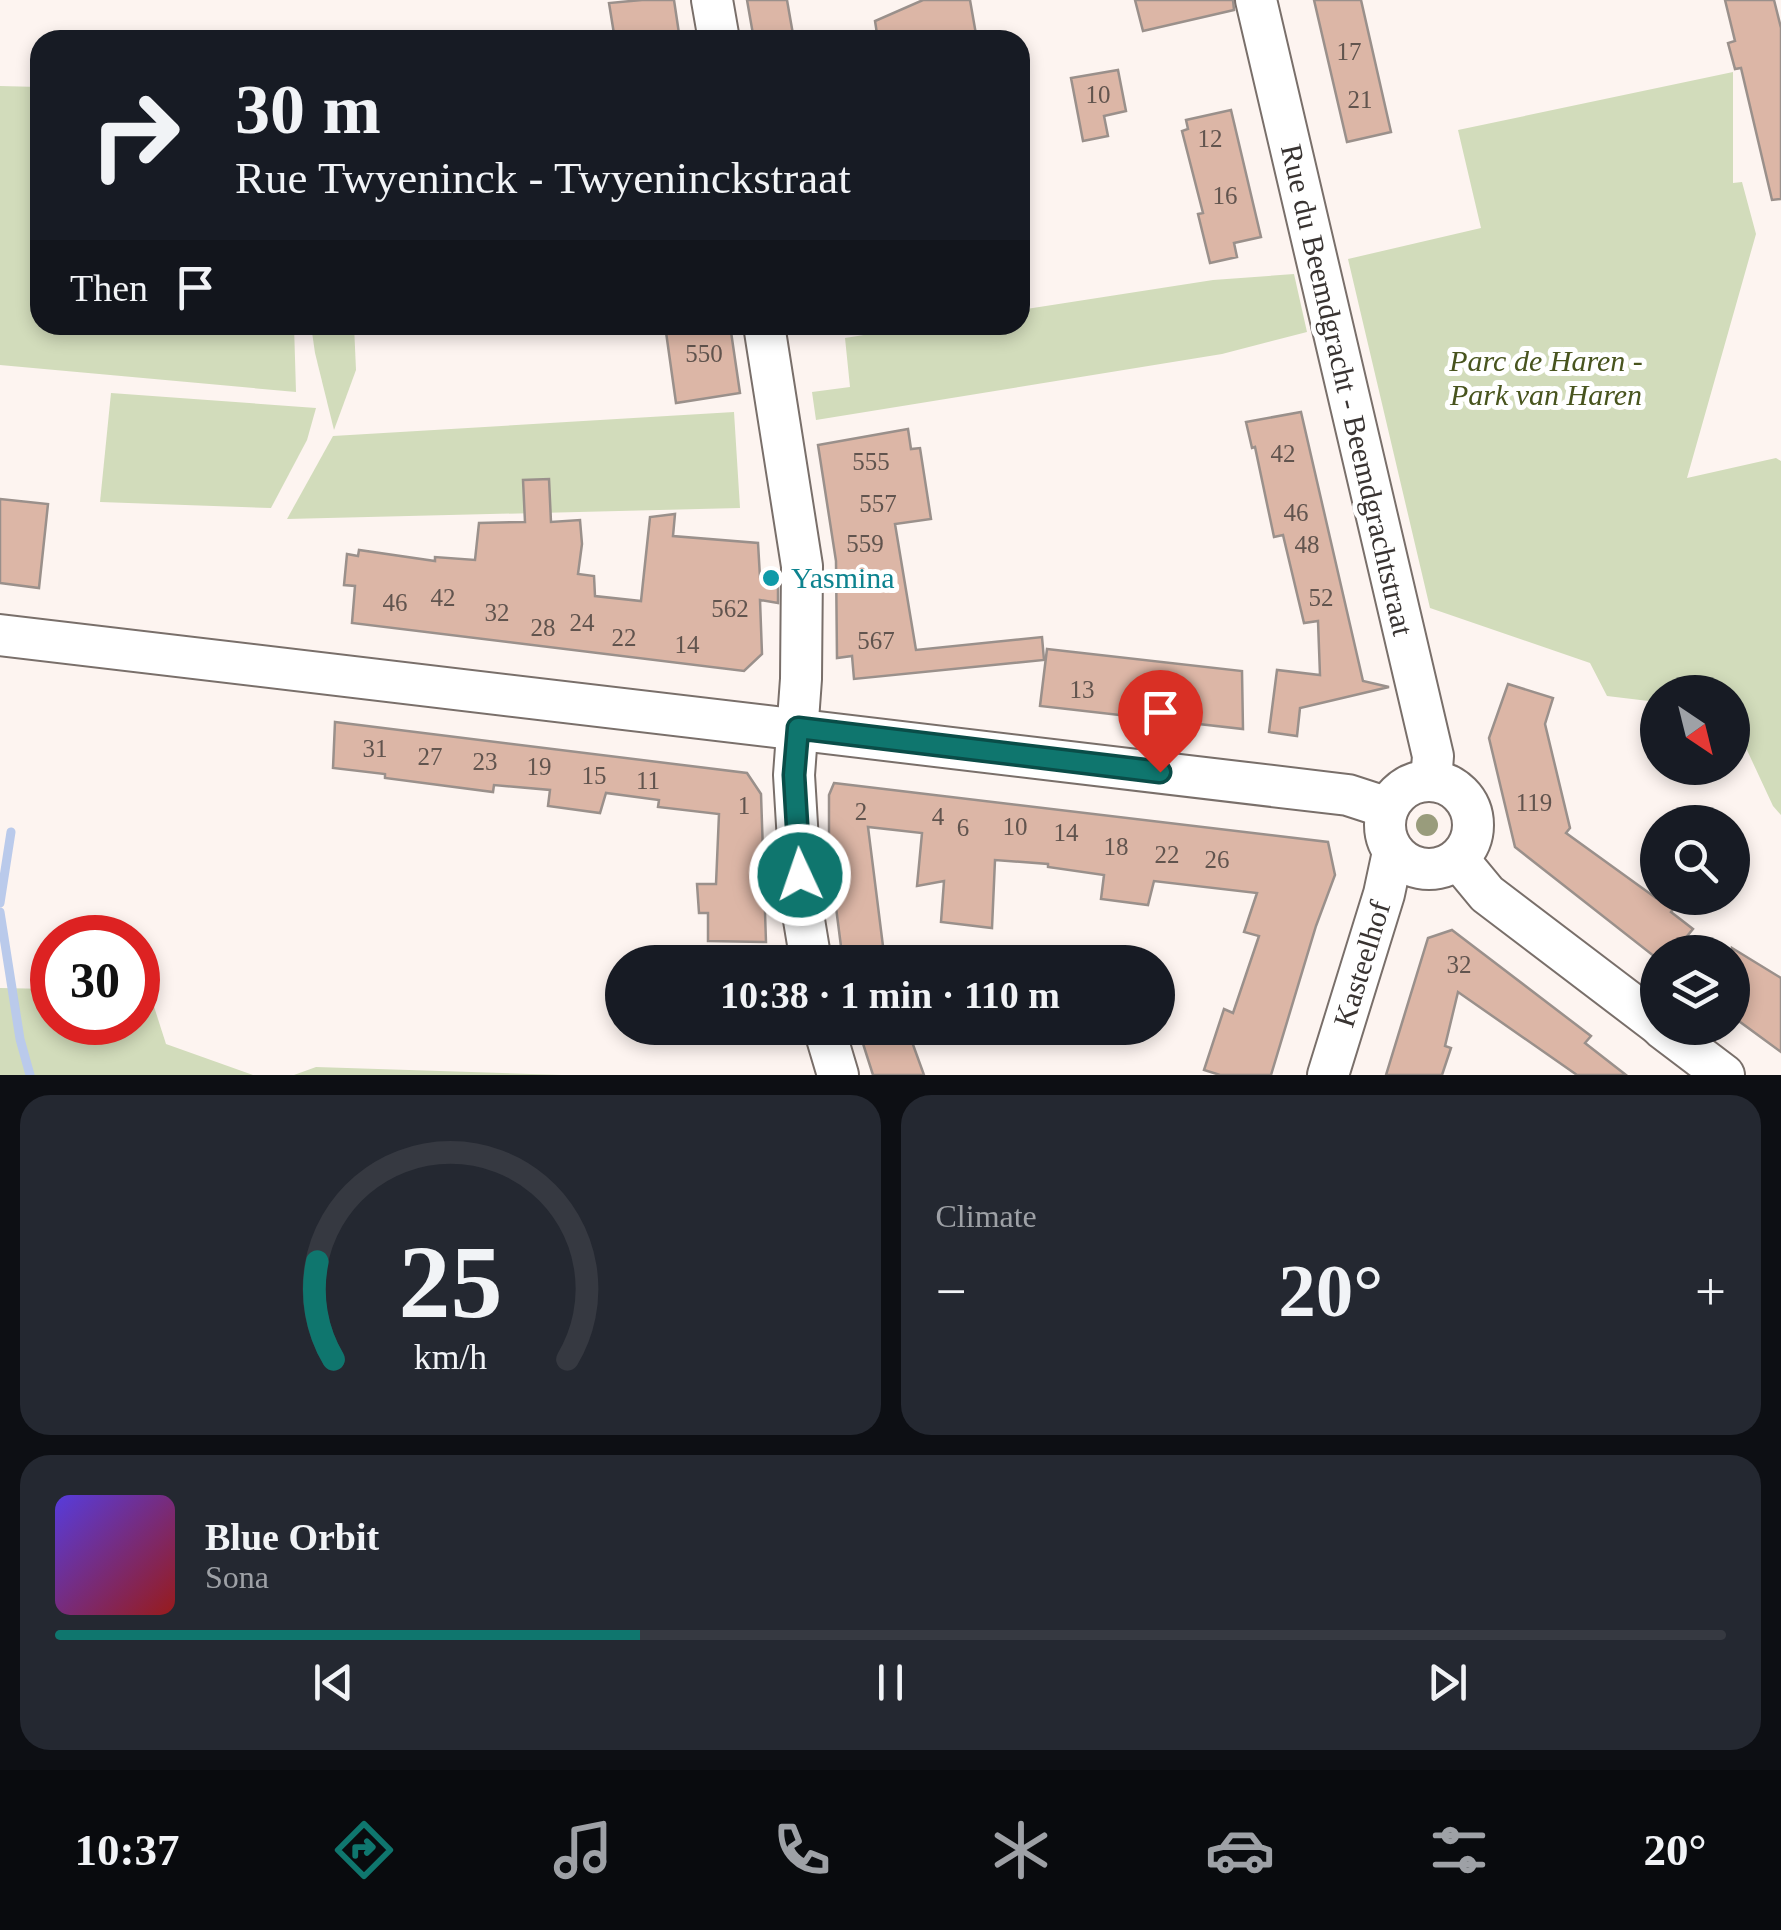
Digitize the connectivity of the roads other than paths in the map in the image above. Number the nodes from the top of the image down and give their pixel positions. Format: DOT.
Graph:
graph roads {
  1 [pos="712,0"];
  2 [pos="1256,0"];
  3 [pos="716,30"];
  4 [pos="770,335"];
  5 [pos="0,636"];
  6 [pos="798,728"];
  7 [pos="1431,781"];
  8 [pos="1388,808"];
  9 [pos="1393,852"];
  10 [pos="1458,859"];
  11 [pos="809,945"];
  12 [pos="1640,1011"];
  13 [pos="829,1045"];
  14 [pos="1685,1045"];
  15 [pos="838,1075"];
  16 [pos="1328,1075"];
  17 [pos="1724,1075"];
  1 -- 3 [label="street"];
  2 -- 7 [label="street, Rue du Beemdgracht - Beemdgrachtstraat"];
  4 -- 6 [label="street"];
  5 -- 6 [label="street"];
  6 -- 8 [label="street"];
  6 -- 11 [label="street"];
  7 -- 8 [label="street"];
  7 -- 10 [label="street"];
  8 -- 9 [label="street"];
  9 -- 10 [label="street"];
  9 -- 16 [label="street, Kasteelhof"];
  10 -- 12 [label="street"];
  13 -- 15 [label="street"];
  14 -- 17 [label="street"];
}
